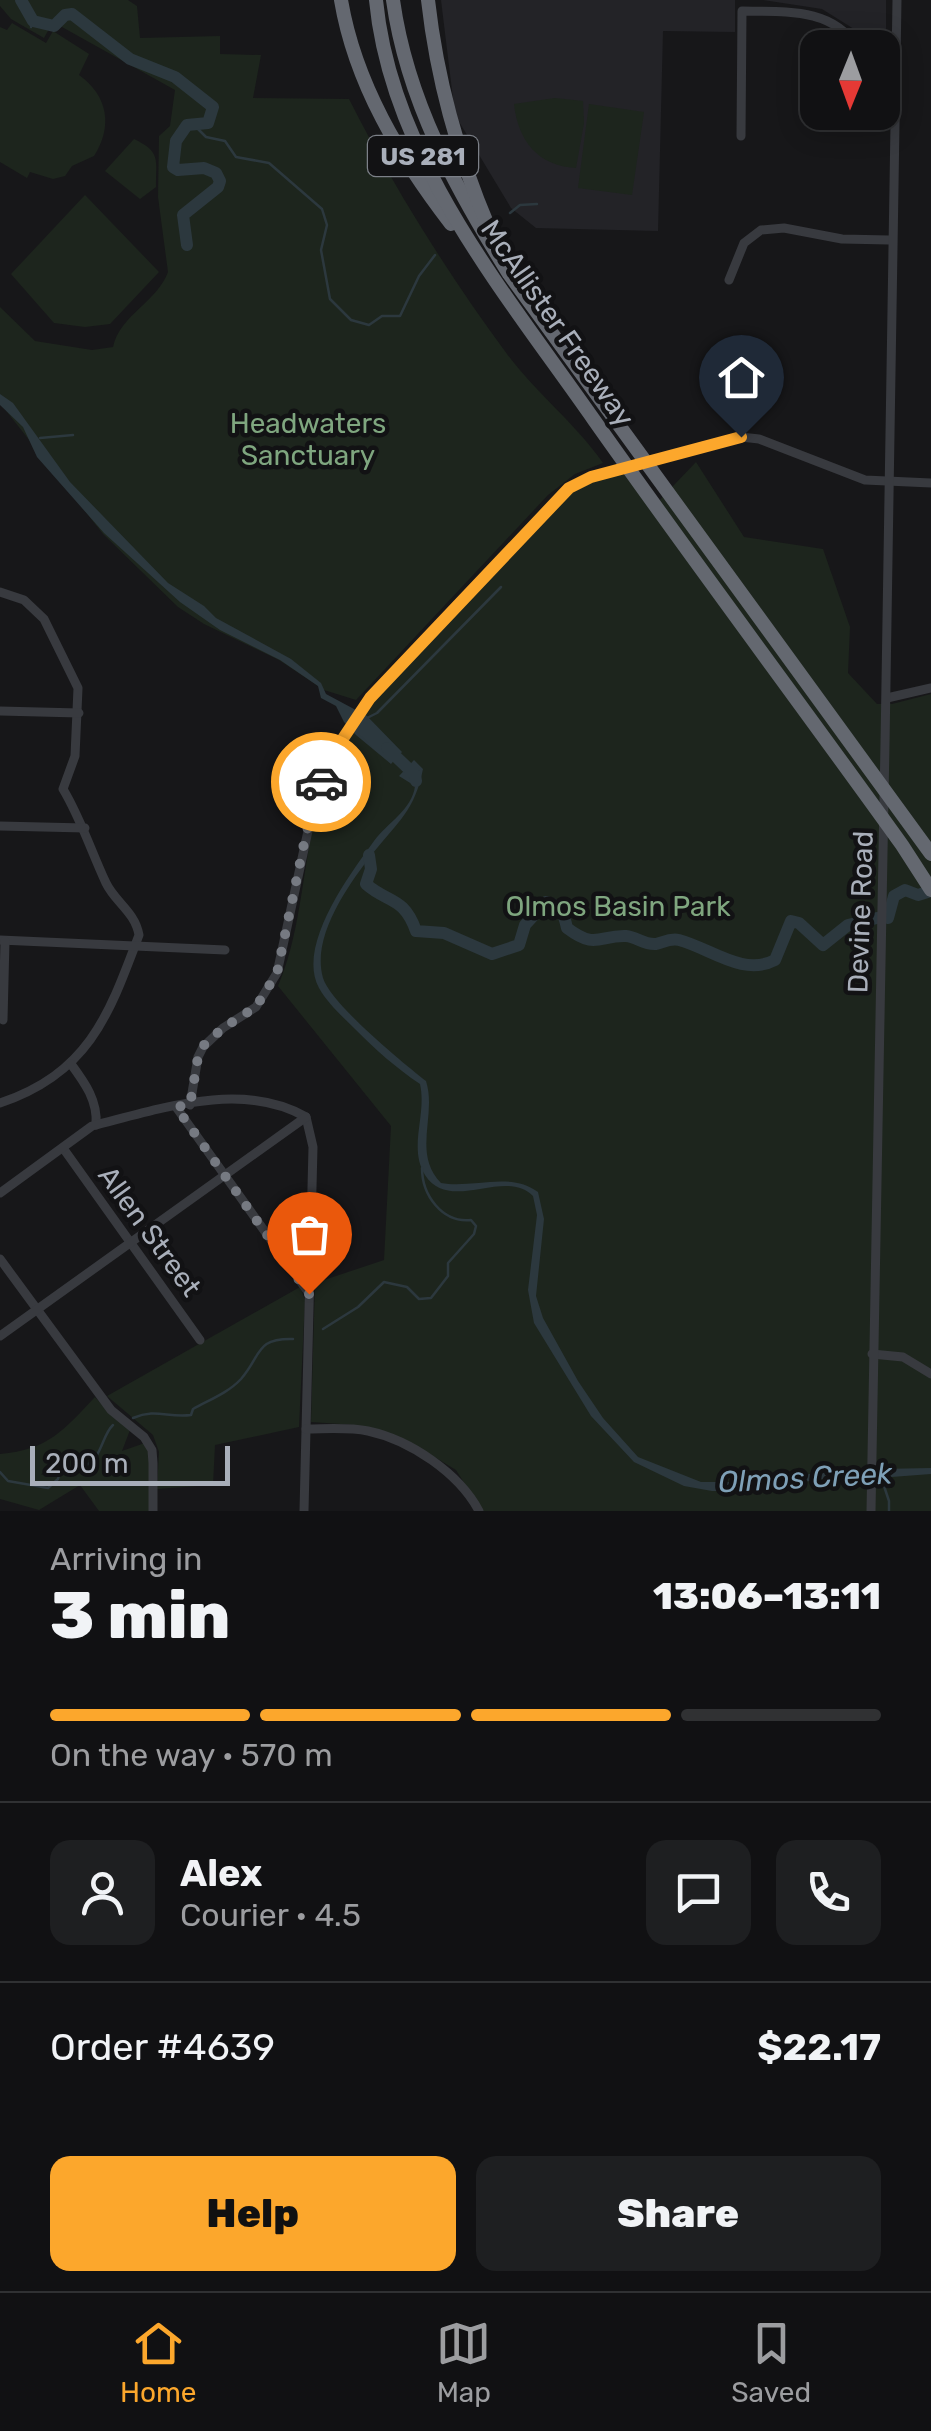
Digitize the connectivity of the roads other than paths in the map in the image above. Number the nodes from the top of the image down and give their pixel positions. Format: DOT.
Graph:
graph roads {
  1 [pos="341,0"];
  2 [pos="376,0"];
  3 [pos="394,0"];
  4 [pos="428,0"];
  5 [pos="896,0"];
  6 [pos="841,30"];
  7 [pos="896,30"];
  8 [pos="896,130"];
  9 [pos="741,136"];
  10 [pos="894,194"];
  11 [pos="890,240"];
  12 [pos="509,274"];
  13 [pos="728,280"];
  14 [pos="506,296"];
  15 [pos="894,315"];
  16 [pos="892,482"];
  17 [pos="931,482"];
  18 [pos="0,592"];
  19 [pos="931,688"];
  20 [pos="887,698"];
  21 [pos="0,711"];
  22 [pos="79,713"];
  23 [pos="0,826"];
  24 [pos="84,828"];
  25 [pos="931,854"];
  26 [pos="931,890"];
  27 [pos="2,940"];
  28 [pos="135,947"];
  29 [pos="225,950"];
  30 [pos="3,1020"];
  31 [pos="71,1064"];
  32 [pos="0,1102"];
  33 [pos="190,1105"];
  34 [pos="176,1107"];
  35 [pos="306,1117"];
  36 [pos="96,1125"];
  37 [pos="63,1148"];
  38 [pos="222,1174"];
  39 [pos="0,1194"];
  40 [pos="131,1241"];
  41 [pos="0,1259"];
  42 [pos="309,1294"];
  43 [pos="37,1310"];
  44 [pos="0,1336"];
  45 [pos="200,1340"];
  46 [pos="872,1354"];
  47 [pos="931,1374"];
  48 [pos="306,1429"];
  49 [pos="153,1511"];
  50 [pos="304,1511"];
  51 [pos="479,1511"];
  52 [pos="871,1511"];
  1 -- 14 [label="highway"];
  2 -- 14 [label="highway, McAllister Freeway / US 281"];
  3 -- 12 [label="highway, McAllister Freeway / US 281"];
  4 -- 12 [label="highway"];
  5 -- 7 [label="street, Devine Road"];
  6 -- 9 [label="street"];
  8 -- 10 [label="street, Devine Road"];
  10 -- 11 [label="street, Devine Road"];
  10 -- 15 [label="street, Devine Road"];
  11 -- 13 [label="street"];
  11 -- 15 [label="street, Devine Road"];
  12 -- 25 [label="highway, McAllister Freeway / US 281"];
  14 -- 26 [label="highway, McAllister Freeway / US 281"];
  15 -- 16 [label="street, Devine Road"];
  16 -- 17 [label="street"];
  16 -- 20 [label="street, Devine Road"];
  16 -- 33 [label="street"];
  18 -- 22 [label="street"];
  19 -- 20 [label="street"];
  20 -- 46 [label="street, Devine Road"];
  21 -- 22 [label="street"];
  22 -- 24 [label="street"];
  23 -- 24 [label="street"];
  24 -- 28 [label="street"];
  27 -- 28 [label="street"];
  27 -- 30 [label="street"];
  28 -- 29 [label="street"];
  28 -- 31 [label="street"];
  31 -- 32 [label="street"];
  31 -- 36 [label="street"];
  33 -- 34 [label="street"];
  33 -- 35 [label="street"];
  34 -- 36 [label="street"];
  34 -- 38 [label="street"];
  35 -- 38 [label="street"];
  35 -- 42 [label="street"];
  36 -- 37 [label="street"];
  37 -- 39 [label="street"];
  37 -- 40 [label="street, Allen Street"];
  38 -- 40 [label="street"];
  38 -- 42 [label="street"];
  40 -- 43 [label="street"];
  40 -- 45 [label="street, Allen Street"];
  41 -- 43 [label="street"];
  42 -- 48 [label="street"];
  43 -- 44 [label="street"];
  43 -- 49 [label="street"];
  46 -- 47 [label="street"];
  46 -- 52 [label="street, Devine Road"];
  48 -- 50 [label="street"];
  48 -- 51 [label="street"];
}
